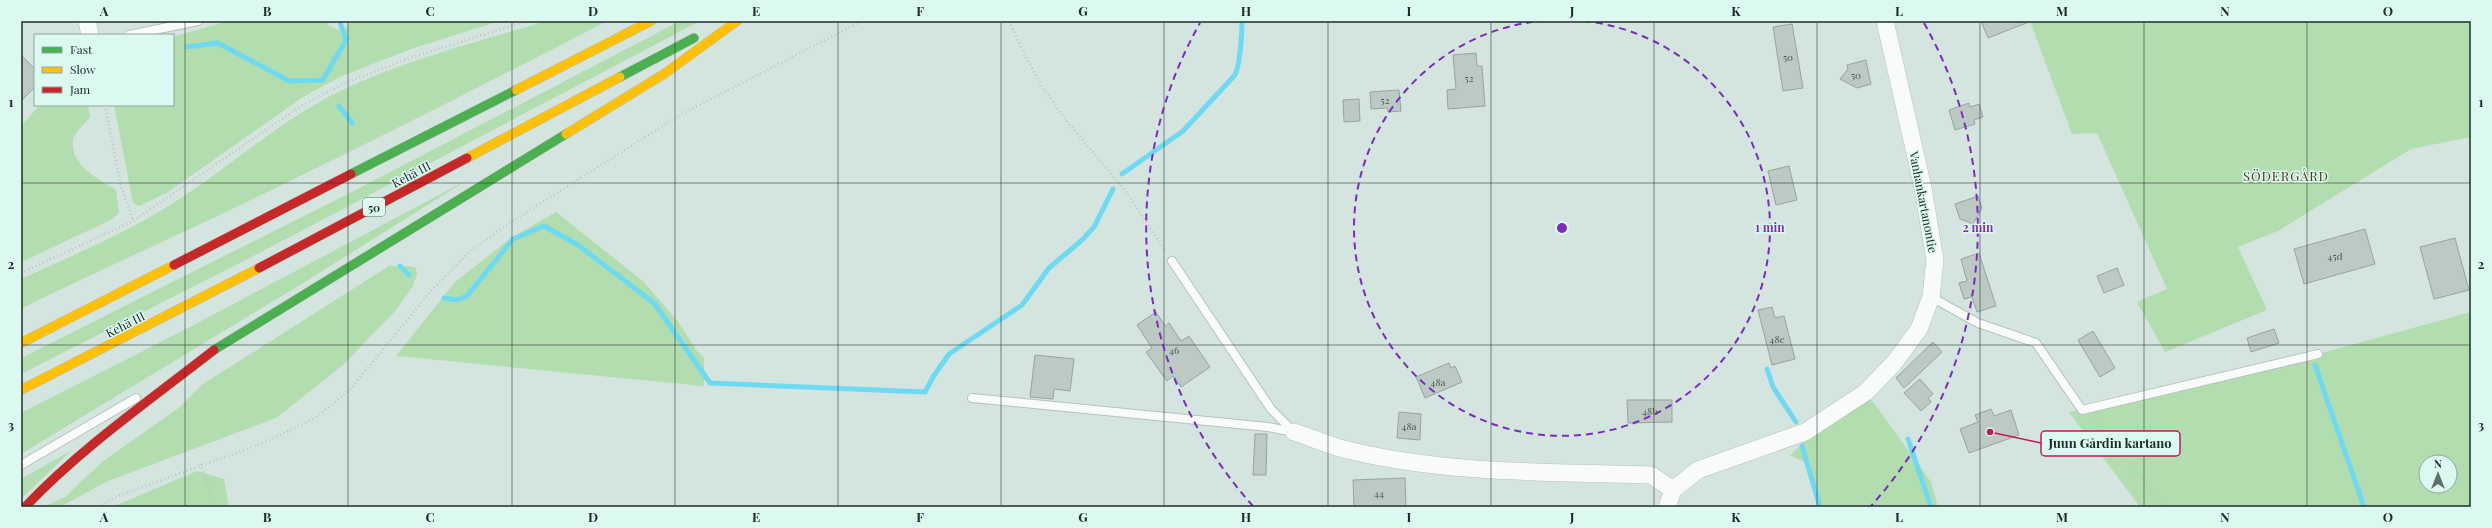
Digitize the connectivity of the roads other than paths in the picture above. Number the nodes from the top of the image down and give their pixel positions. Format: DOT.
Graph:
graph roads {
  1 [pos="87,21"];
  2 [pos="198,21"];
  3 [pos="651,21"];
  4 [pos="727,21"];
  5 [pos="737,21"];
  6 [pos="1885,21"];
  7 [pos="90,34"];
  8 [pos="134,34"];
  9 [pos="1172,261"];
  10 [pos="1931,297"];
  11 [pos="21,344"];
  12 [pos="220,345"];
  13 [pos="2318,354"];
  14 [pos="21,390"];
  15 [pos="972,398"];
  16 [pos="1294,432"];
  17 [pos="21,465"];
  18 [pos="1673,490"];
  19 [pos="25,507"];
  20 [pos="1667,507"];
  1 -- 7 [label="street"];
  2 -- 8 [label="lane"];
  3 -- 11 [label="highway, Kehä III"];
  4 -- 14 [label="highway, Kehä III / 50"];
  5 -- 12 [label="highway"];
  6 -- 10 [label="street, Vanhankartanontie"];
  9 -- 16 [label="lane"];
  10 -- 13 [label="lane"];
  10 -- 18 [label="street, Vanhankartanontie"];
  12 -- 17 [label="lane"];
  12 -- 19 [label="highway"];
  15 -- 16 [label="lane"];
  16 -- 18 [label="street"];
  18 -- 20 [label="street"];
}
